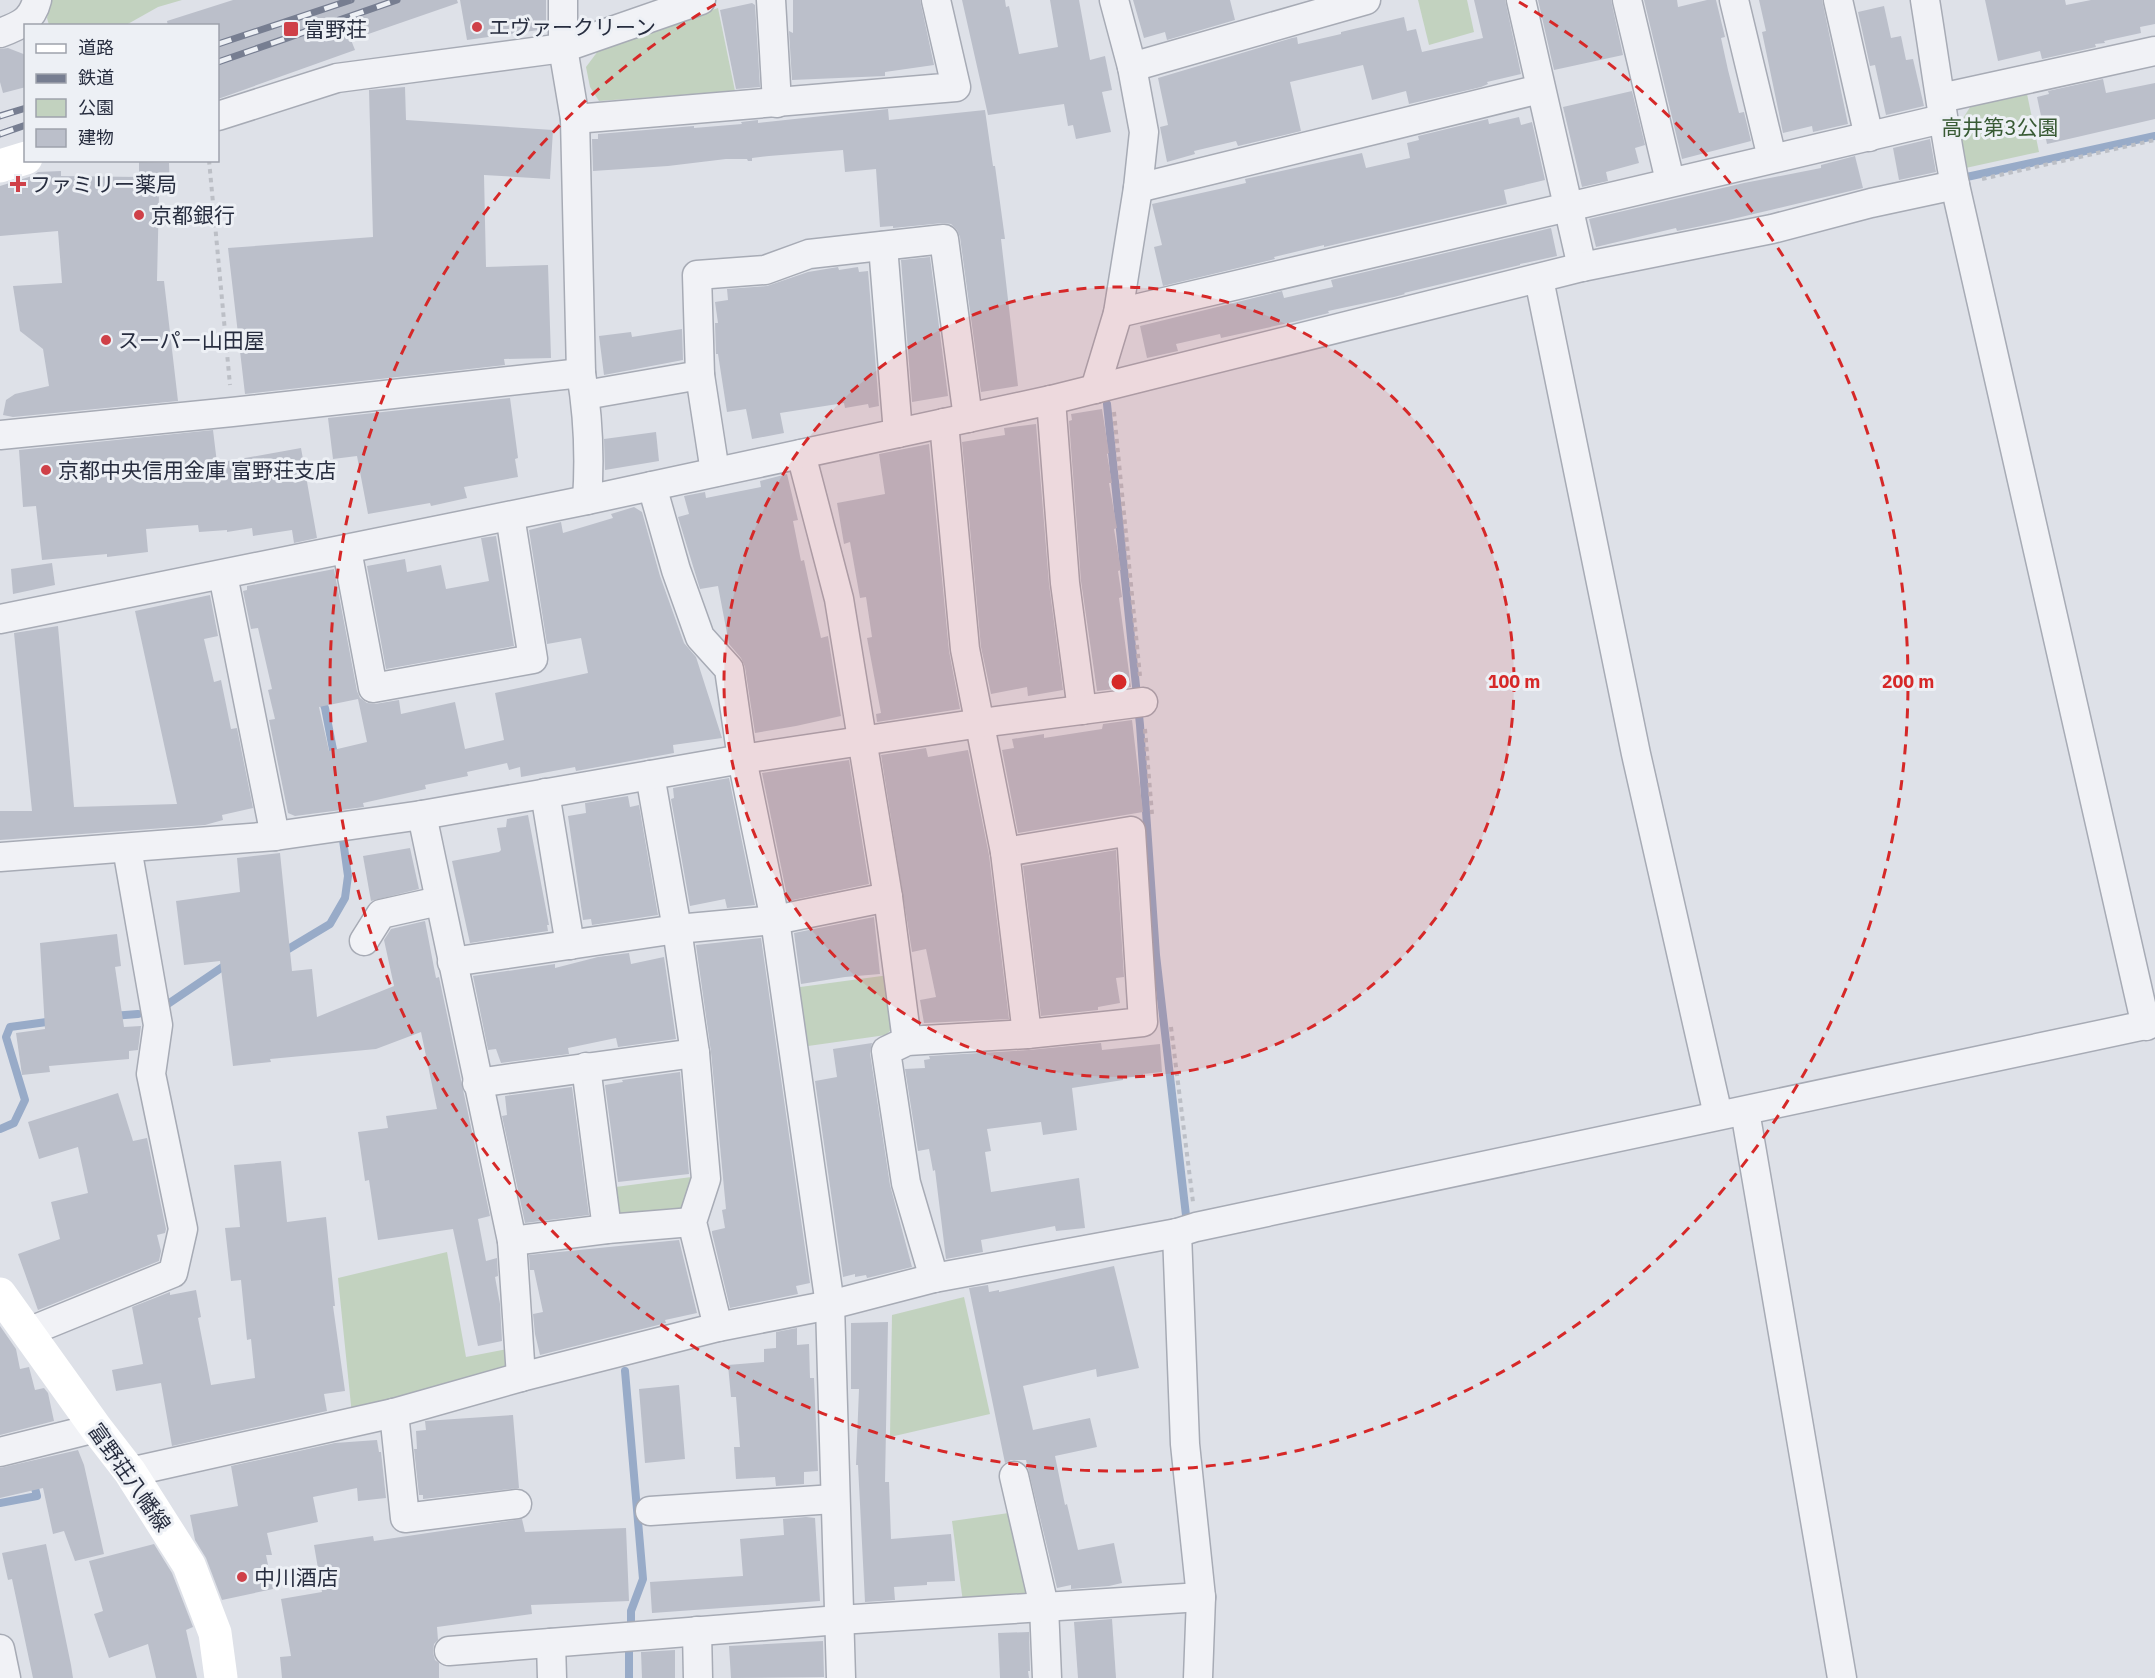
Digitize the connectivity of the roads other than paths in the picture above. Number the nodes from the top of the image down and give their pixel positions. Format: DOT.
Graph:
graph roads {
  1 [pos="37,0"];
  2 [pos="563,0"];
  3 [pos="701,0"];
  4 [pos="771,0"];
  5 [pos="936,0"];
  6 [pos="1114,0"];
  7 [pos="1366,0"];
  8 [pos="1521,0"];
  9 [pos="1627,0"];
  10 [pos="1734,0"];
  11 [pos="1838,0"];
  12 [pos="1924,0"];
  13 [pos="0,33"];
  14 [pos="563,48"];
  15 [pos="2155,51"];
  16 [pos="1132,67"];
  17 [pos="1540,89"];
  18 [pos="777,103"];
  19 [pos="1941,108"];
  20 [pos="219,116"];
  21 [pos="575,119"];
  22 [pos="1869,137"];
  23 [pos="1772,158"];
  24 [pos="24,159"];
  25 [pos="0,166"];
  26 [pos="1670,182"];
  27 [pos="1955,185"];
  28 [pos="1138,188"];
  29 [pos="1569,205"];
  30 [pos="883,246"];
  31 [pos="1582,267"];
  32 [pos="1539,279"];
  33 [pos="1118,313"];
  34 [pos="700,375"];
  35 [pos="583,384"];
  36 [pos="1103,387"];
  37 [pos="1051,400"];
  38 [pos="956,421"];
  39 [pos="898,433"];
  40 [pos="0,435"];
  41 [pos="801,454"];
  42 [pos="713,460"];
  43 [pos="652,486"];
  44 [pos="588,488"];
  45 [pos="510,516"];
  46 [pos="347,550"];
  47 [pos="223,575"];
  48 [pos="0,619"];
  49 [pos="1138,703"];
  50 [pos="1082,710"];
  51 [pos="981,723"];
  52 [pos="861,742"];
  53 [pos="742,759"];
  54 [pos="650,775"];
  55 [pos="544,793"];
  56 [pos="422,815"];
  57 [pos="275,836"];
  58 [pos="127,848"];
  59 [pos="1005,852"];
  60 [pos="0,857"];
  61 [pos="888,897"];
  62 [pos="439,902"];
  63 [pos="775,920"];
  64 [pos="677,929"];
  65 [pos="364,942"];
  66 [pos="570,945"];
  67 [pos="452,962"];
  68 [pos="2150,1024"];
  69 [pos="1027,1034"];
  70 [pos="907,1041"];
  71 [pos="695,1053"];
  72 [pos="586,1067"];
  73 [pos="477,1083"];
  74 [pos="1731,1113"];
  75 [pos="692,1222"];
  76 [pos="607,1229"];
  77 [pos="1177,1233"];
  78 [pos="512,1241"];
  79 [pos="934,1278"];
  80 [pos="3,1303"];
  81 [pos="830,1305"];
  82 [pos="718,1327"];
  83 [pos="28,1332"];
  84 [pos="521,1377"];
  85 [pos="394,1413"];
  86 [pos="96,1428"];
  87 [pos="0,1452"];
  88 [pos="130,1472"];
  89 [pos="1014,1476"];
  90 [pos="834,1499"];
  91 [pos="516,1504"];
  92 [pos="650,1511"];
  93 [pos="1201,1597"];
  94 [pos="1044,1606"];
  95 [pos="839,1620"];
  96 [pos="697,1631"];
  97 [pos="551,1643"];
  98 [pos="0,1649"];
  99 [pos="448,1652"];
  100 [pos="6,1678"];
  101 [pos="221,1678"];
  102 [pos="552,1678"];
  103 [pos="698,1678"];
  104 [pos="841,1678"];
  105 [pos="1047,1678"];
  106 [pos="1198,1678"];
  107 [pos="1842,1678"];
  1 -- 13 [label="street"];
  2 -- 14 [label="street"];
  3 -- 14 [label="street"];
  4 -- 18 [label="street"];
  5 -- 18 [label="street"];
  6 -- 16 [label="street"];
  7 -- 16 [label="street"];
  8 -- 17 [label="street"];
  9 -- 26 [label="street"];
  10 -- 23 [label="street"];
  11 -- 22 [label="street"];
  12 -- 19 [label="street"];
  14 -- 20 [label="street"];
  14 -- 21 [label="street"];
  15 -- 19 [label="street"];
  16 -- 28 [label="street"];
  17 -- 28 [label="street"];
  17 -- 29 [label="street"];
  18 -- 21 [label="street"];
  19 -- 22 [label="street"];
  19 -- 27 [label="street"];
  21 -- 35 [label="street"];
  22 -- 23 [label="street"];
  23 -- 26 [label="street"];
  24 -- 25 [label="main road"];
  26 -- 29 [label="street"];
  27 -- 31 [label="street"];
  27 -- 68 [label="street"];
  28 -- 33 [label="street"];
  29 -- 31 [label="street"];
  29 -- 33 [label="street"];
  30 -- 34 [label="street"];
  30 -- 38 [label="street"];
  30 -- 39 [label="street"];
  31 -- 32 [label="street"];
  32 -- 36 [label="street"];
  32 -- 74 [label="street"];
  33 -- 36 [label="street"];
  34 -- 35 [label="street"];
  34 -- 42 [label="street"];
  35 -- 40 [label="street"];
  35 -- 44 [label="street"];
  36 -- 37 [label="street"];
  37 -- 38 [label="street"];
  37 -- 50 [label="street"];
  38 -- 39 [label="street"];
  38 -- 51 [label="street"];
  39 -- 41 [label="street"];
  41 -- 42 [label="street"];
  41 -- 52 [label="street"];
  42 -- 43 [label="street"];
  43 -- 44 [label="street"];
  43 -- 53 [label="street"];
  44 -- 45 [label="street"];
  45 -- 46 [label="street"];
  45 -- 46 [label="street"];
  46 -- 47 [label="street"];
  47 -- 48 [label="street"];
  47 -- 57 [label="street"];
  49 -- 50 [label="street"];
  50 -- 51 [label="street"];
  51 -- 52 [label="street"];
  51 -- 59 [label="street"];
  52 -- 53 [label="street"];
  52 -- 61 [label="street"];
  53 -- 54 [label="street"];
  53 -- 63 [label="street"];
  54 -- 55 [label="street"];
  54 -- 64 [label="street"];
  55 -- 56 [label="street"];
  55 -- 66 [label="street"];
  56 -- 57 [label="street"];
  56 -- 62 [label="street"];
  57 -- 58 [label="street"];
  58 -- 60 [label="street"];
  58 -- 83 [label="street"];
  59 -- 69 [label="street"];
  59 -- 69 [label="street"];
  61 -- 63 [label="street"];
  61 -- 70 [label="street"];
  62 -- 65 [label="street"];
  62 -- 67 [label="street"];
  63 -- 64 [label="street"];
  63 -- 81 [label="street"];
  64 -- 66 [label="street"];
  64 -- 71 [label="street"];
  66 -- 67 [label="street"];
  67 -- 73 [label="street"];
  68 -- 74 [label="street"];
  69 -- 70 [label="street"];
  70 -- 79 [label="street"];
  71 -- 72 [label="street"];
  71 -- 75 [label="street"];
  72 -- 73 [label="street"];
  72 -- 76 [label="street"];
  73 -- 78 [label="street"];
  74 -- 77 [label="street"];
  74 -- 107 [label="street"];
  75 -- 76 [label="street"];
  75 -- 82 [label="street"];
  76 -- 78 [label="street"];
  77 -- 79 [label="street"];
  77 -- 93 [label="street"];
  78 -- 84 [label="street"];
  79 -- 81 [label="street"];
  80 -- 83 [label="main road, 富野荘八幡線"];
  81 -- 82 [label="street"];
  81 -- 90 [label="street"];
  82 -- 84 [label="street"];
  83 -- 86 [label="main road, 富野荘八幡線"];
  84 -- 85 [label="street"];
  85 -- 88 [label="street"];
  85 -- 91 [label="street"];
  86 -- 87 [label="street"];
  86 -- 88 [label="main road, 富野荘八幡線"];
  88 -- 101 [label="main road, 富野荘八幡線"];
  89 -- 94 [label="street"];
  90 -- 92 [label="street"];
  90 -- 95 [label="street"];
  93 -- 94 [label="street"];
  93 -- 106 [label="street"];
  94 -- 95 [label="street"];
  94 -- 105 [label="street"];
  95 -- 96 [label="street"];
  95 -- 104 [label="street"];
  96 -- 97 [label="street"];
  96 -- 103 [label="street"];
  97 -- 99 [label="street"];
  97 -- 102 [label="street"];
  98 -- 100 [label="street"];
}
